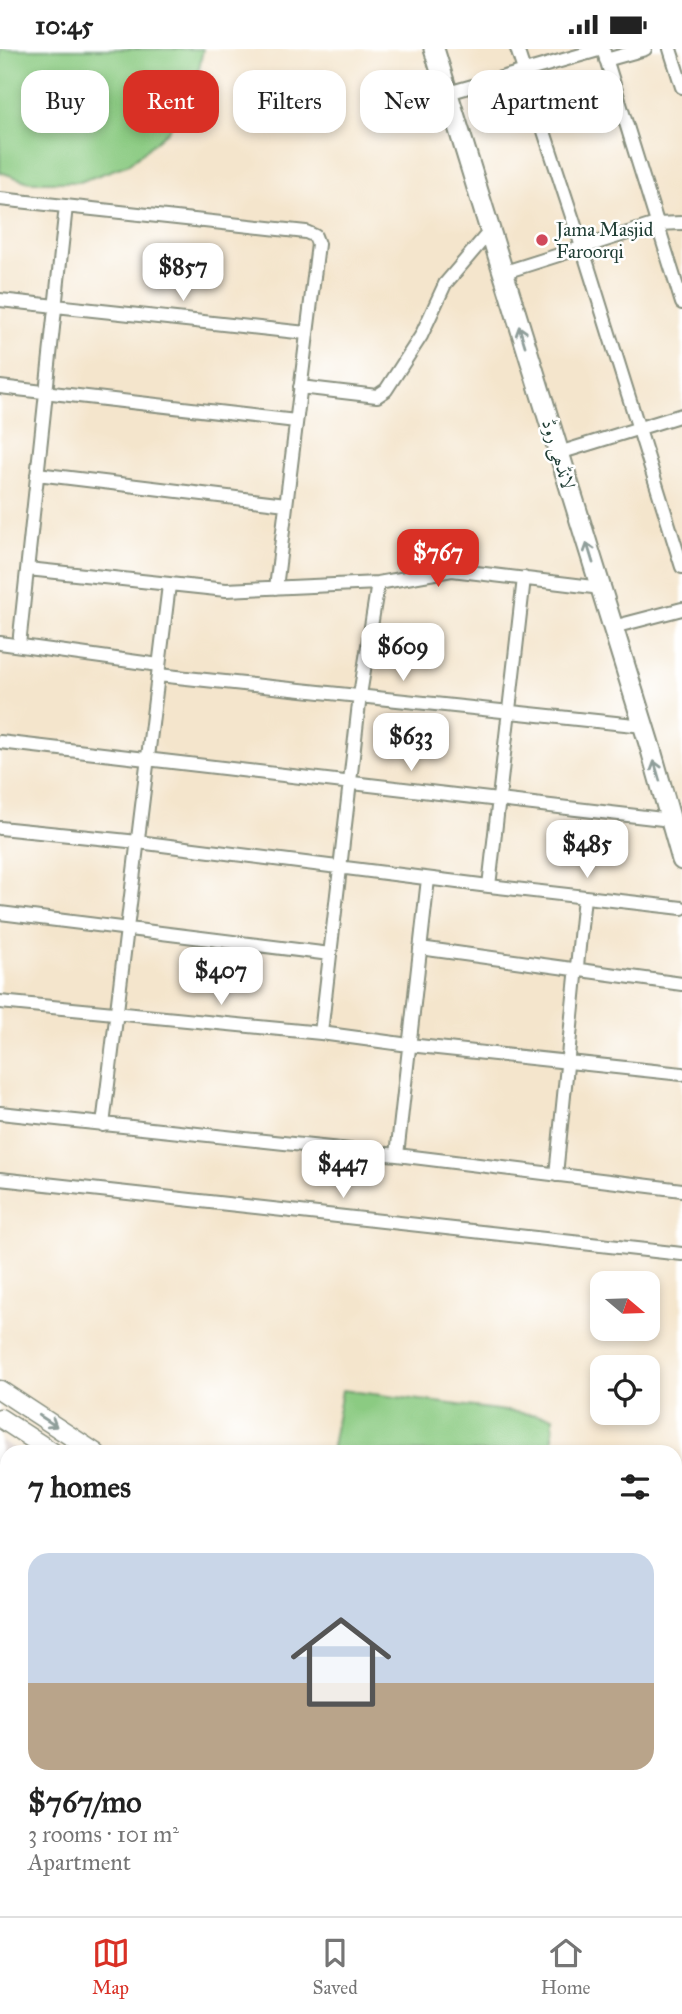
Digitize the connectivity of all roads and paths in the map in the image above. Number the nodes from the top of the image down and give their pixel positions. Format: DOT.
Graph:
graph roads {
  1 [pos="434,49"];
  2 [pos="517,49"];
  3 [pos="645,49"];
  4 [pos="670,49"];
  5 [pos="603,53"];
  6 [pos="441,70"];
  7 [pos="524,70"];
  8 [pos="528,70"];
  9 [pos="682,85"];
  10 [pos="454,113"];
  11 [pos="544,133"];
  12 [pos="0,199"];
  13 [pos="66,206"];
  14 [pos="682,223"];
  15 [pos="656,224"];
  16 [pos="490,231"];
  17 [pos="582,247"];
  18 [pos="502,273"];
  19 [pos="0,300"];
  20 [pos="682,303"];
  21 [pos="56,306"];
  22 [pos="306,333"];
  23 [pos="0,387"];
  24 [pos="300,387"];
  25 [pos="46,392"];
  26 [pos="682,415"];
  27 [pos="296,421"];
  28 [pos="639,428"];
  29 [pos="559,453"];
  30 [pos="37,474"];
  31 [pos="286,504"];
  32 [pos="682,567"];
  33 [pos="28,569"];
  34 [pos="524,578"];
  35 [pos="377,583"];
  36 [pos="169,585"];
  37 [pos="276,587"];
  38 [pos="601,587"];
  39 [pos="682,609"];
  40 [pos="613,627"];
  41 [pos="0,643"];
  42 [pos="19,645"];
  43 [pos="159,670"];
  44 [pos="360,695"];
  45 [pos="508,712"];
  46 [pos="644,726"];
  47 [pos="0,742"];
  48 [pos="148,759"];
  49 [pos="350,782"];
  50 [pos="499,800"];
  51 [pos="674,815"];
  52 [pos="0,828"];
  53 [pos="138,842"];
  54 [pos="682,860"];
  55 [pos="340,869"];
  56 [pos="428,879"];
  57 [pos="489,886"];
  58 [pos="583,897"];
  59 [pos="682,908"];
  60 [pos="0,913"];
  61 [pos="128,928"];
  62 [pos="421,948"];
  63 [pos="330,954"];
  64 [pos="576,969"];
  65 [pos="682,984"];
  66 [pos="0,1002"];
  67 [pos="117,1015"];
  68 [pos="321,1033"];
  69 [pos="409,1045"];
  70 [pos="568,1062"];
  71 [pos="682,1075"];
  72 [pos="0,1113"];
  73 [pos="103,1125"];
  74 [pos="397,1155"];
  75 [pos="556,1175"];
  76 [pos="0,1179"];
  77 [pos="682,1190"];
  78 [pos="682,1254"];
  79 [pos="0,1390"];
  80 [pos="0,1417"];
  81 [pos="42,1445"];
  82 [pos="84,1445"];
  1 -- 6 [label="main road, لانڈھی روڈ"];
  2 -- 7 [label="street"];
  3 -- 5 [label="street"];
  4 -- 9 [label="street"];
  5 -- 8 [label="street"];
  5 -- 15 [label="street"];
  10 -- 16 [label="main road, لانڈھی روڈ"];
  11 -- 17 [label="street"];
  12 -- 13 [label="street"];
  13 -- 21 [label="street"];
  13 -- 22 [label="street"];
  14 -- 15 [label="street"];
  15 -- 17 [label="street"];
  15 -- 20 [label="street"];
  16 -- 18 [label="main road, لانڈھی روڈ"];
  16 -- 24 [label="street"];
  17 -- 18 [label="street"];
  17 -- 28 [label="street"];
  29 -- 18 [label="main road, لانڈھی روڈ, one-way"];
  19 -- 21 [label="street"];
  21 -- 22 [label="street"];
  21 -- 25 [label="street"];
  22 -- 24 [label="street"];
  23 -- 25 [label="street"];
  24 -- 27 [label="street"];
  25 -- 27 [label="street"];
  25 -- 30 [label="street"];
  26 -- 28 [label="street"];
  27 -- 31 [label="street"];
  28 -- 29 [label="street"];
  28 -- 32 [label="street"];
  38 -- 29 [label="main road, لانڈھی روڈ, one-way"];
  30 -- 31 [label="street"];
  30 -- 33 [label="street"];
  31 -- 37 [label="street"];
  33 -- 36 [label="street"];
  33 -- 42 [label="street"];
  34 -- 35 [label="street"];
  34 -- 38 [label="street"];
  34 -- 45 [label="street"];
  35 -- 37 [label="street"];
  35 -- 44 [label="street"];
  36 -- 37 [label="street"];
  36 -- 43 [label="street"];
  38 -- 40 [label="main road, لانڈھی روڈ"];
  39 -- 40 [label="street"];
  40 -- 46 [label="main road, لانڈھی روڈ"];
  41 -- 42 [label="street"];
  42 -- 43 [label="street"];
  43 -- 44 [label="street"];
  43 -- 48 [label="street"];
  44 -- 45 [label="street"];
  44 -- 49 [label="street"];
  45 -- 46 [label="street"];
  45 -- 50 [label="street"];
  51 -- 46 [label="main road, لانڈھی روڈ, one-way"];
  47 -- 48 [label="street"];
  48 -- 49 [label="street"];
  48 -- 53 [label="street"];
  49 -- 50 [label="street"];
  49 -- 55 [label="street"];
  50 -- 51 [label="street"];
  50 -- 57 [label="street"];
  51 -- 54 [label="main road, لانڈھی روڈ"];
  52 -- 53 [label="street"];
  53 -- 55 [label="street"];
  53 -- 61 [label="street"];
  55 -- 56 [label="street"];
  55 -- 63 [label="street"];
  56 -- 57 [label="street"];
  56 -- 62 [label="street"];
  57 -- 58 [label="street"];
  58 -- 59 [label="street"];
  58 -- 64 [label="street"];
  60 -- 61 [label="street"];
  61 -- 63 [label="street"];
  61 -- 67 [label="street"];
  62 -- 64 [label="street"];
  62 -- 69 [label="street"];
  63 -- 68 [label="street"];
  64 -- 65 [label="street"];
  64 -- 70 [label="street"];
  66 -- 67 [label="street"];
  67 -- 68 [label="street"];
  67 -- 73 [label="street"];
  68 -- 69 [label="street"];
  69 -- 70 [label="street"];
  69 -- 74 [label="street"];
  70 -- 71 [label="street"];
  70 -- 75 [label="street"];
  72 -- 73 [label="street"];
  73 -- 74 [label="street"];
  74 -- 75 [label="street"];
  75 -- 77 [label="street"];
  76 -- 78 [label="street"];
  79 -- 82 [label="main road, one-way"];
  80 -- 81 [label="main road"];
}
